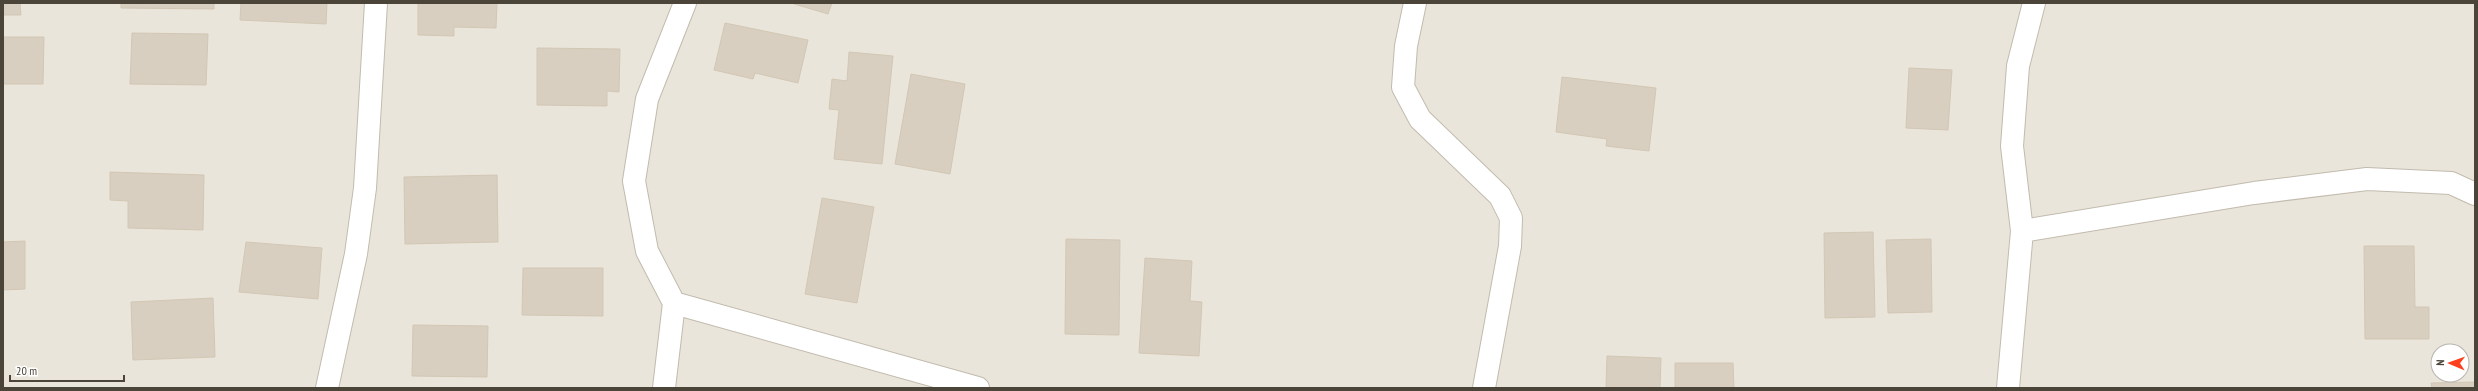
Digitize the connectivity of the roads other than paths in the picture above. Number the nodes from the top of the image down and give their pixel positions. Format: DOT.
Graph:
graph roads {
  1 [pos="376,3"];
  2 [pos="685,3"];
  3 [pos="1414,3"];
  4 [pos="2034,3"];
  5 [pos="2475,194"];
  6 [pos="2022,230"];
  7 [pos="674,303"];
  8 [pos="326,388"];
  9 [pos="664,388"];
  10 [pos="978,388"];
  11 [pos="1484,388"];
  12 [pos="2008,388"];
  1 -- 8 [label="street"];
  2 -- 7 [label="street"];
  3 -- 11 [label="street"];
  4 -- 6 [label="street"];
  5 -- 6 [label="street"];
  6 -- 12 [label="street"];
  7 -- 9 [label="street"];
  7 -- 10 [label="street"];
}
